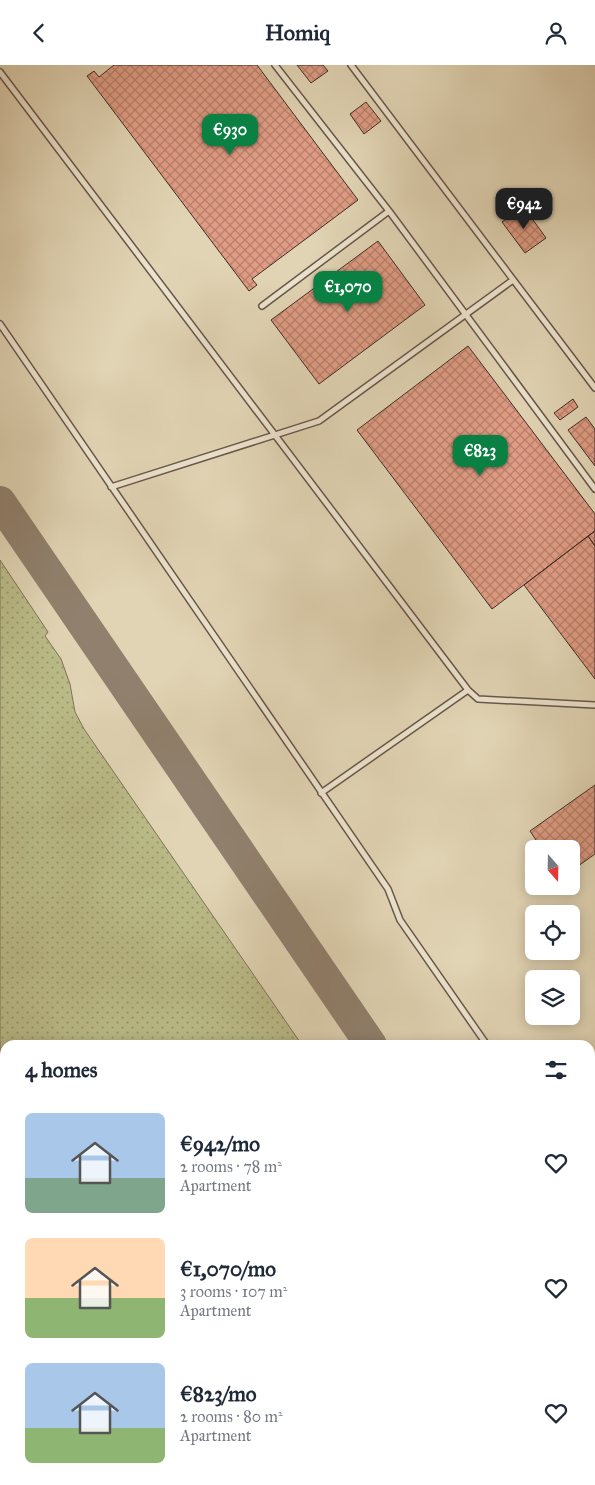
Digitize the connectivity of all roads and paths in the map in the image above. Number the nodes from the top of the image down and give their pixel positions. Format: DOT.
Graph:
graph roads {
  1 [pos="275,65"];
  2 [pos="351,65"];
  3 [pos="0,72"];
  4 [pos="389,211"];
  5 [pos="513,280"];
  6 [pos="262,306"];
  7 [pos="465,315"];
  8 [pos="0,324"];
  9 [pos="595,388"];
  10 [pos="276,435"];
  11 [pos="112,487"];
  12 [pos="595,489"];
  13 [pos="468,690"];
  14 [pos="595,705"];
  15 [pos="322,793"];
  16 [pos="483,1040"];
  1 -- 4 [label="lane"];
  2 -- 5 [label="lane"];
  3 -- 10 [label="lane"];
  4 -- 6 [label="lane"];
  4 -- 7 [label="lane"];
  5 -- 7 [label="lane"];
  5 -- 9 [label="lane"];
  7 -- 10 [label="lane"];
  7 -- 12 [label="lane"];
  8 -- 11 [label="lane"];
  10 -- 11 [label="lane"];
  10 -- 13 [label="lane"];
  11 -- 15 [label="lane"];
  13 -- 14 [label="lane"];
  13 -- 15 [label="lane"];
  15 -- 16 [label="lane"];
}
